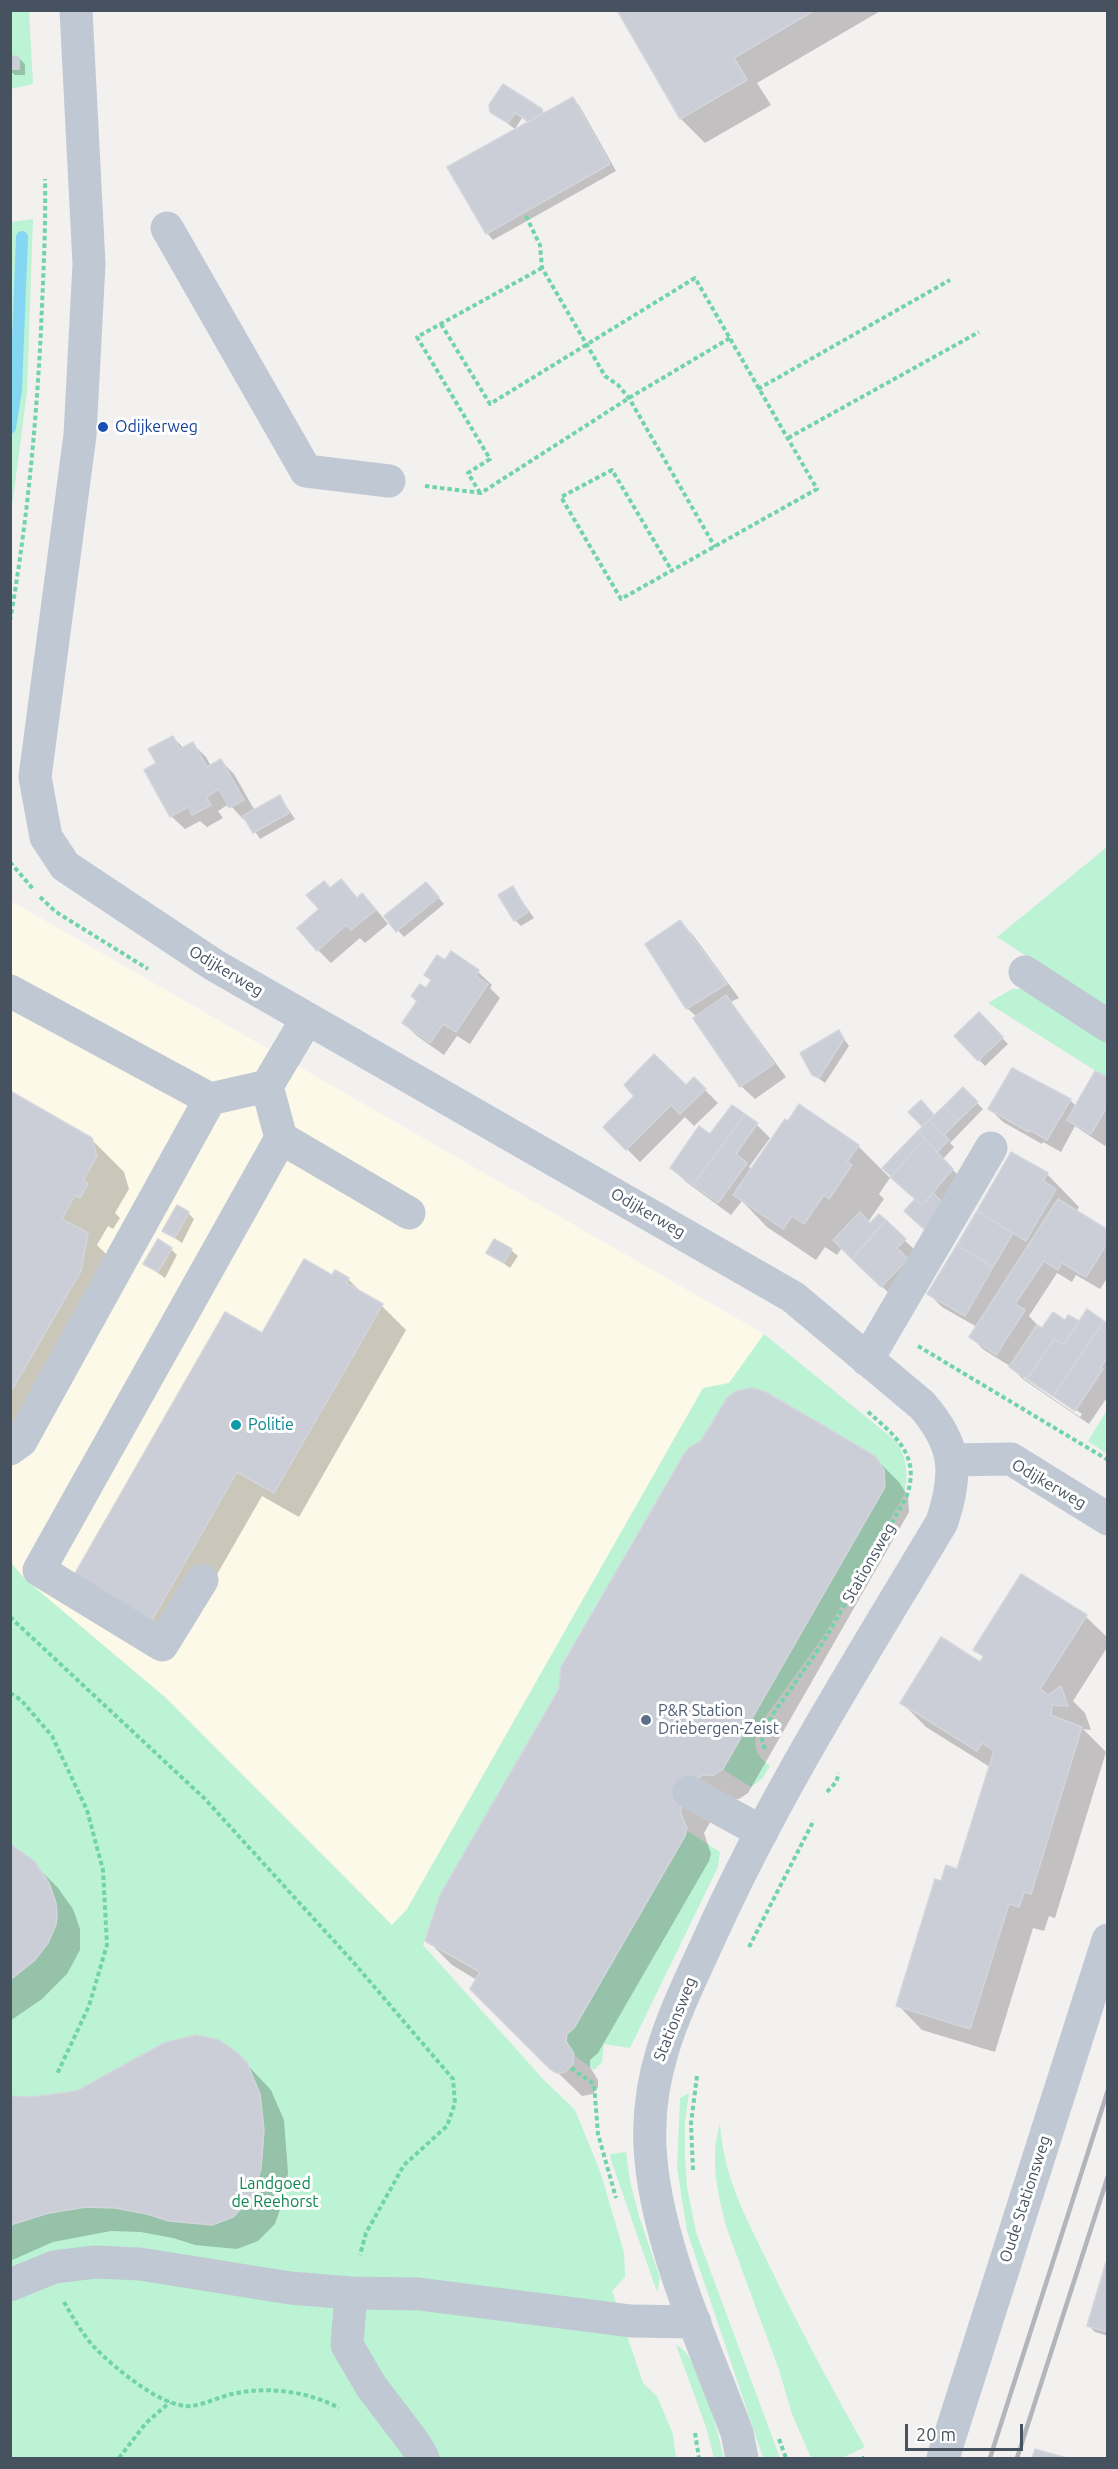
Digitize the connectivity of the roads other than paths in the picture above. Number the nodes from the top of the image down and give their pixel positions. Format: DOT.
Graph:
graph roads {
  1 [pos="76,10"];
  2 [pos="167,228"];
  3 [pos="389,481"];
  4 [pos="1025,972"];
  5 [pos="10,991"];
  6 [pos="307,1019"];
  7 [pos="1107,1026"];
  8 [pos="267,1086"];
  9 [pos="210,1099"];
  10 [pos="281,1138"];
  11 [pos="991,1148"];
  12 [pos="409,1213"];
  13 [pos="867,1360"];
  14 [pos="10,1449"];
  15 [pos="951,1460"];
  16 [pos="1107,1519"];
  17 [pos="202,1580"];
  18 [pos="689,1792"];
  19 [pos="762,1832"];
  20 [pos="1107,1940"];
  21 [pos="10,2285"];
  22 [pos="351,2293"];
  23 [pos="695,2322"];
  24 [pos="423,2458"];
  25 [pos="742,2458"];
  26 [pos="943,2458"];
  1 -- 6 [label="street, Odijkerweg"];
  2 -- 3 [label="street"];
  4 -- 7 [label="street"];
  5 -- 9 [label="street"];
  6 -- 8 [label="street"];
  6 -- 13 [label="street, Odijkerweg"];
  8 -- 9 [label="street"];
  8 -- 10 [label="street"];
  9 -- 14 [label="street"];
  10 -- 12 [label="street"];
  10 -- 17 [label="street"];
  11 -- 13 [label="street"];
  13 -- 15 [label="street, Odijkerweg"];
  15 -- 16 [label="street, Odijkerweg"];
  15 -- 19 [label="street, Stationsweg"];
  18 -- 19 [label="street"];
  19 -- 23 [label="street, Stationsweg"];
  20 -- 26 [label="street, Oude Stationsweg"];
  21 -- 22 [label="street"];
  22 -- 23 [label="street"];
  22 -- 24 [label="street"];
  23 -- 25 [label="street, Stationsweg"];
}
